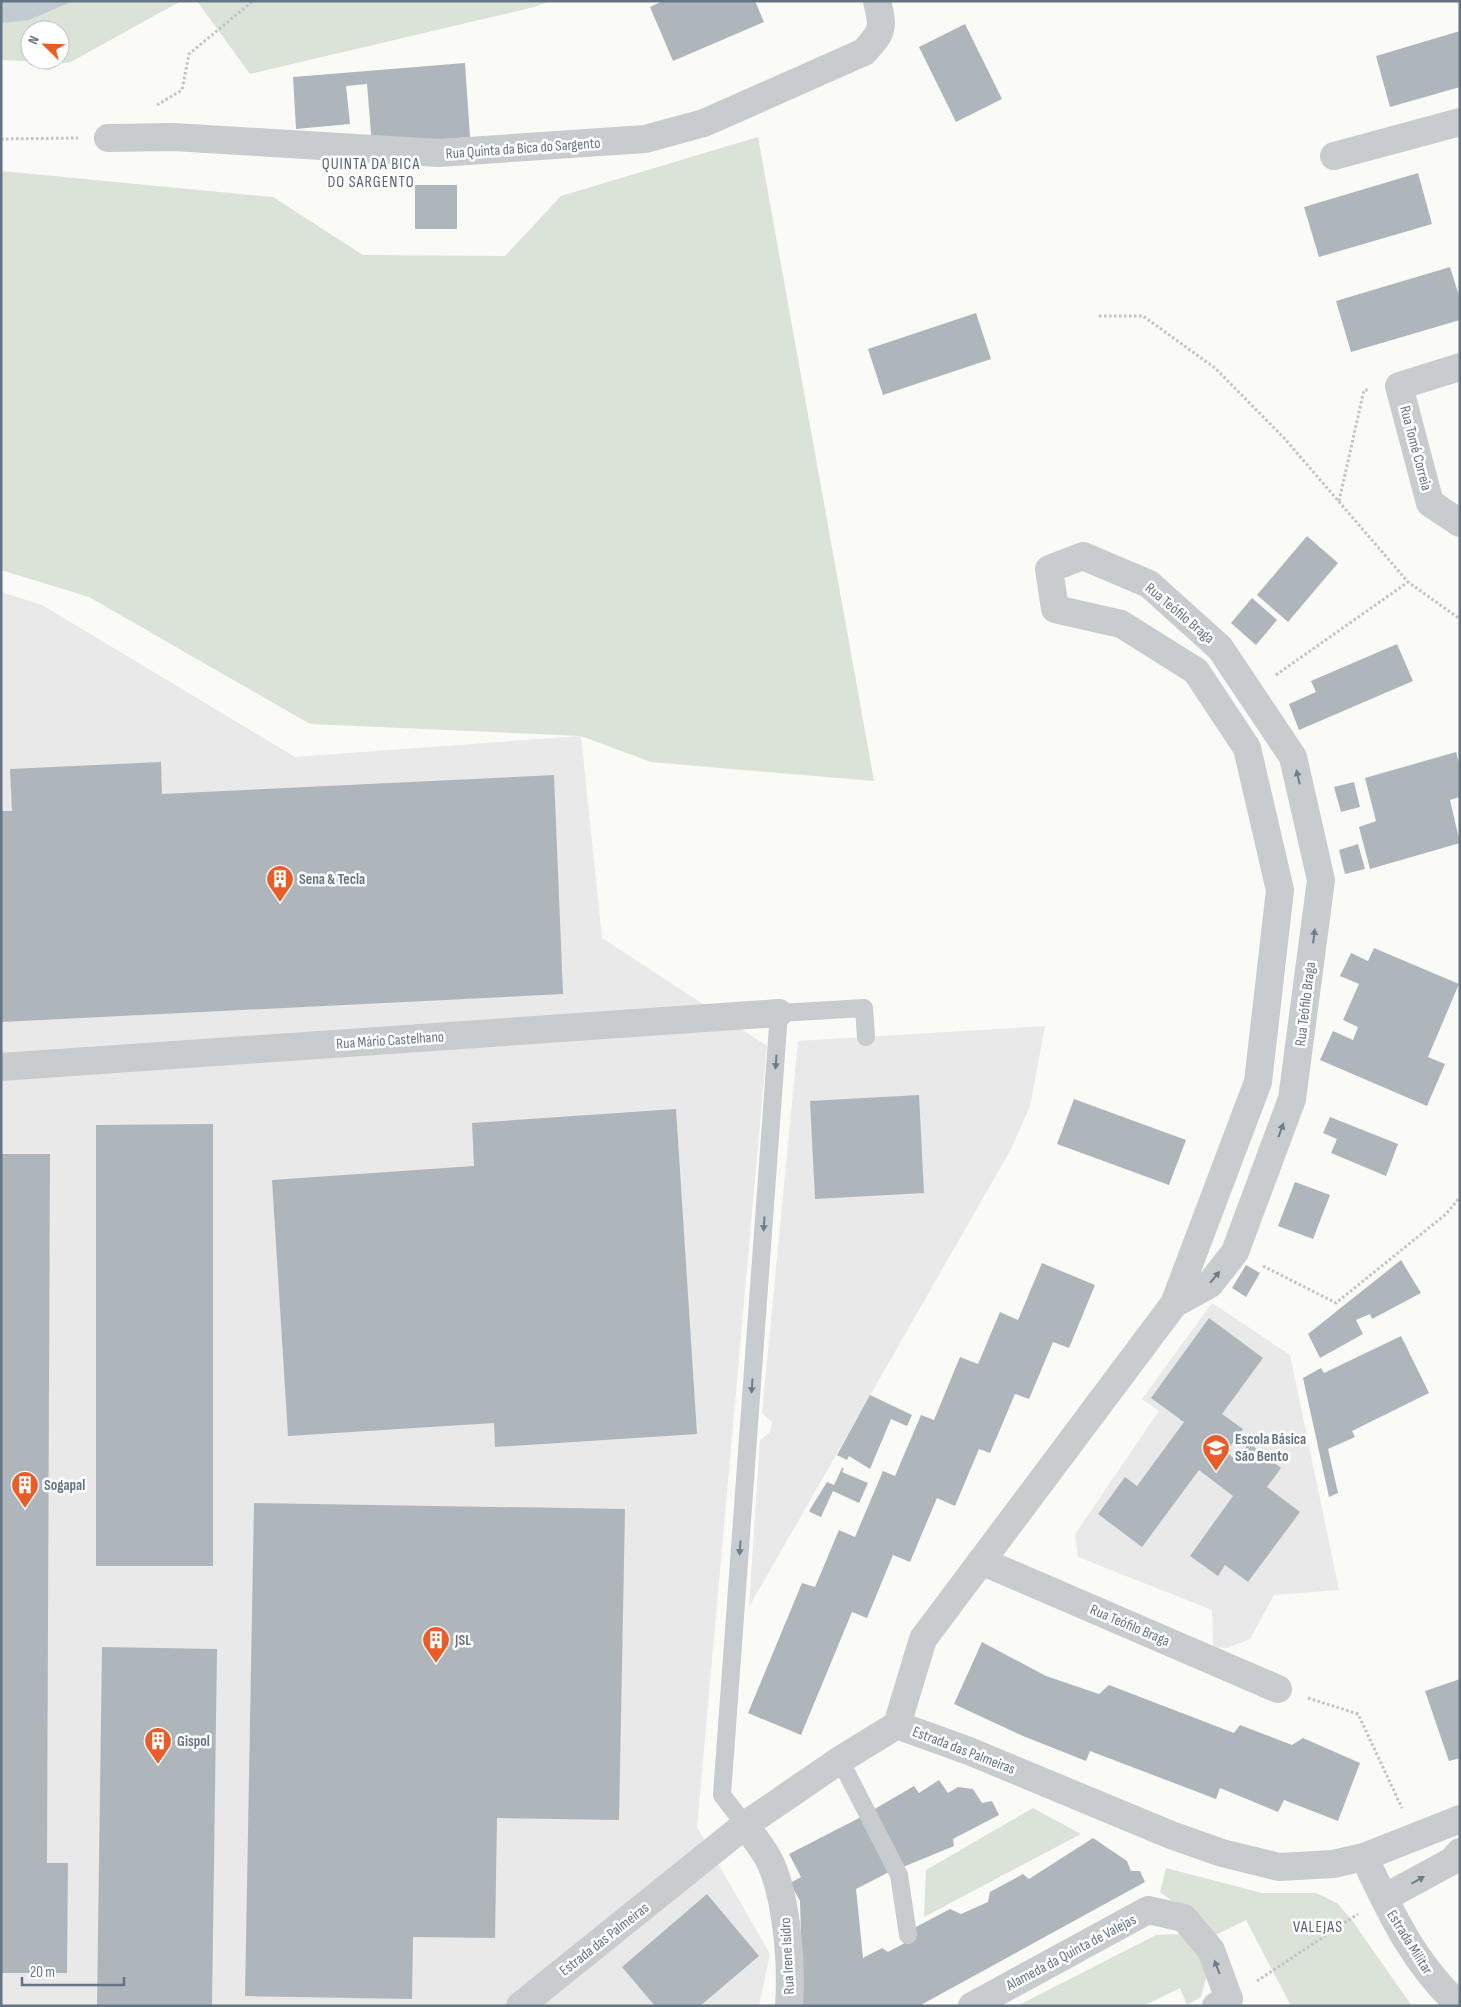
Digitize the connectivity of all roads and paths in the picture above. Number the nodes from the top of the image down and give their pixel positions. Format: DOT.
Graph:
graph roads {
  1 [pos="253,1"];
  2 [pos="877,1"];
  3 [pos="150,110"];
  4 [pos="1460,122"];
  5 [pos="108,138"];
  6 [pos="1,139"];
  7 [pos="1334,156"];
  8 [pos="1100,316"];
  9 [pos="1460,366"];
  10 [pos="1399,386"];
  11 [pos="1339,501"];
  12 [pos="1460,523"];
  13 [pos="1408,582"];
  14 [pos="1460,619"];
  15 [pos="1250,693"];
  16 [pos="779,1013"];
  17 [pos="866,1037"];
  18 [pos="1,1067"];
  19 [pos="1460,1198"];
  20 [pos="1235,1252"];
  21 [pos="1174,1304"];
  22 [pos="981,1561"];
  23 [pos="1278,1688"];
  24 [pos="896,1725"];
  25 [pos="840,1760"];
  26 [pos="1460,1819"];
  27 [pos="745,1825"];
  28 [pos="1423,1832"];
  29 [pos="1364,1857"];
  30 [pos="1457,1857"];
  31 [pos="1384,1898"];
  32 [pos="908,1935"];
  33 [pos="1226,2003"];
  34 [pos="520,2006"];
  35 [pos="789,2006"];
  36 [pos="972,2006"];
  37 [pos="1460,2006"];
  1 -- 3 [label="path"];
  2 -- 5 [label="street, Rua Quinta da Bica do Sargento"];
  4 -- 7 [label="street"];
  5 -- 6 [label="path"];
  8 -- 11 [label="path"];
  9 -- 10 [label="street"];
  10 -- 11 [label="path"];
  10 -- 12 [label="street, Rua Tomé Correia"];
  11 -- 13 [label="path"];
  13 -- 14 [label="path"];
  13 -- 15 [label="path"];
  20 -- 15 [label="street, Rua Teófilo Braga, one-way"];
  15 -- 21 [label="street, Rua Teófilo Braga"];
  16 -- 17 [label="lane"];
  16 -- 18 [label="street, Rua Mário Castelhano"];
  16 -- 27 [label="lane, one-way"];
  19 -- 20 [label="path"];
  21 -- 20 [label="street, Rua Teófilo Braga, one-way"];
  21 -- 22 [label="street, Rua Teófilo Braga"];
  22 -- 23 [label="street, Rua Teófilo Braga"];
  22 -- 24 [label="street, Rua Teófilo Braga"];
  23 -- 28 [label="path"];
  24 -- 25 [label="street, Estrada das Palmeiras"];
  24 -- 29 [label="street, Estrada das Palmeiras"];
  25 -- 27 [label="street, Estrada das Palmeiras"];
  25 -- 32 [label="lane"];
  26 -- 28 [label="street"];
  27 -- 34 [label="street, Estrada das Palmeiras"];
  27 -- 35 [label="street, Rua Irene Isidro"];
  28 -- 29 [label="street"];
  28 -- 30 [label="street, Estrada Militar"];
  29 -- 31 [label="street, Estrada Militar"];
  31 -- 30 [label="street, Estrada Militar, one-way"];
  31 -- 33 [label="path"];
  31 -- 37 [label="street, Estrada Militar"];
  33 -- 36 [label="street, Alameda da Quinta de Valejas, one-way"];
}
